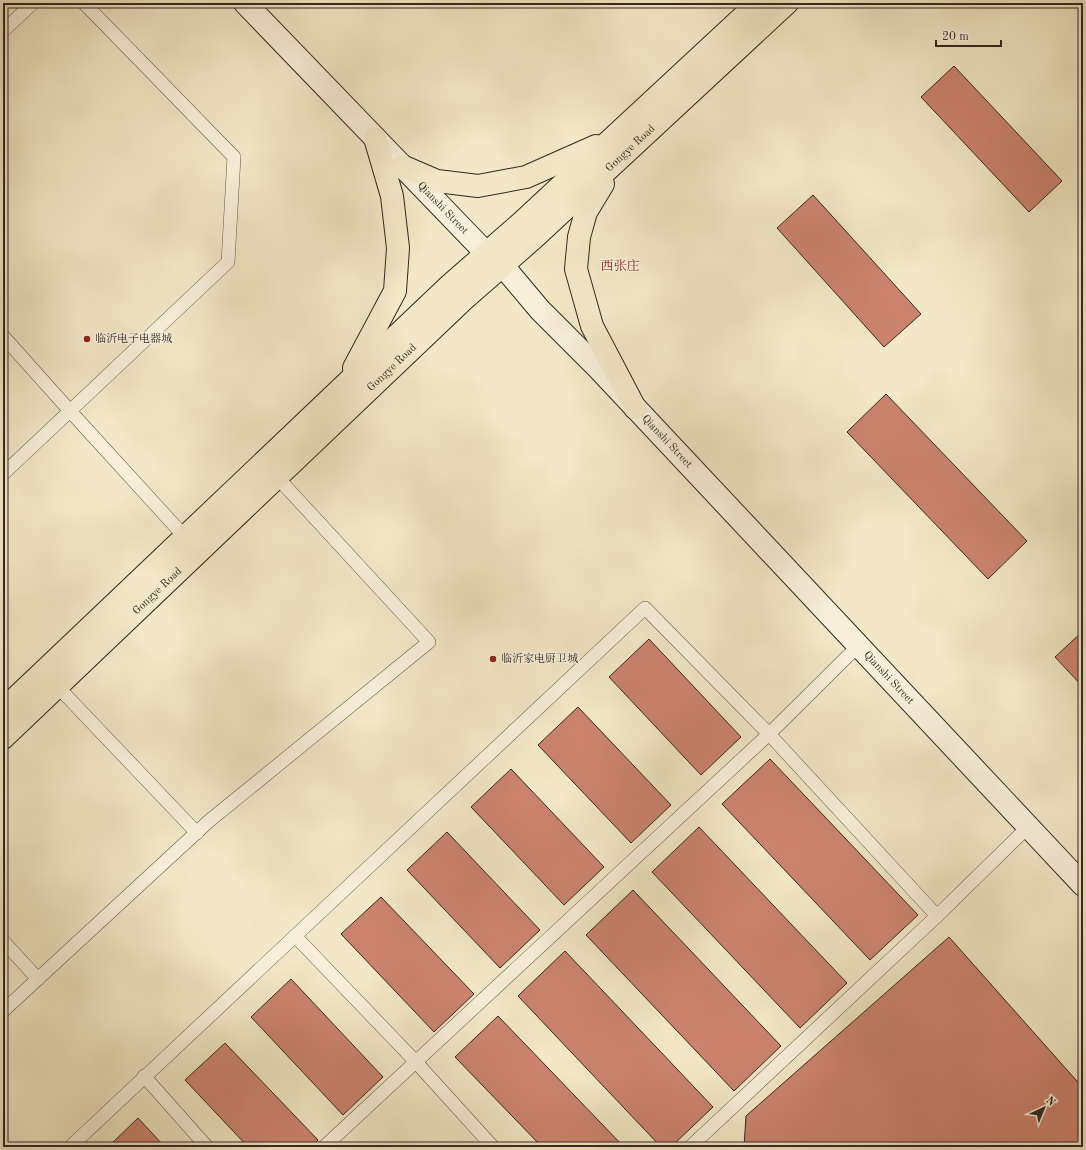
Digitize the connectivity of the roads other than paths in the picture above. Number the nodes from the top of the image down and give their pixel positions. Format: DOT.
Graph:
graph roads {
  1 [pos="33,3"];
  2 [pos="84,3"];
  3 [pos="245,3"];
  4 [pos="758,3"];
  5 [pos="787,3"];
  6 [pos="3,30"];
  7 [pos="376,138"];
  8 [pos="611,140"];
  9 [pos="616,162"];
  10 [pos="402,166"];
  11 [pos="495,260"];
  12 [pos="3,336"];
  13 [pos="346,384"];
  14 [pos="635,408"];
  15 [pos="70,411"];
  16 [pos="3,474"];
  17 [pos="277,477"];
  18 [pos="185,537"];
  19 [pos="858,646"];
  20 [pos="57,686"];
  21 [pos="3,710"];
  22 [pos="769,734"];
  23 [pos="3,738"];
  24 [pos="1028,827"];
  25 [pos="197,833"];
  26 [pos="1083,885"];
  27 [pos="937,916"];
  28 [pos="295,936"];
  29 [pos="3,941"];
  30 [pos="38,979"];
  31 [pos="3,1012"];
  32 [pos="415,1061"];
  33 [pos="144,1076"];
  34 [pos="70,1147"];
  35 [pos="207,1147"];
  36 [pos="324,1147"];
  37 [pos="494,1147"];
  38 [pos="690,1147"];
  1 -- 6 [label="lane"];
  2 -- 15 [label="lane"];
  3 -- 7 [label="main road, Qianshi Street"];
  4 -- 8 [label="main road, Gongye Road"];
  5 -- 9 [label="main road, Gongye Road"];
  7 -- 10 [label="main road, Qianshi Street"];
  7 -- 13 [label="main road"];
  8 -- 10 [label="main road"];
  8 -- 11 [label="main road, Gongye Road"];
  9 -- 11 [label="main road, Gongye Road"];
  9 -- 14 [label="main road"];
  10 -- 11 [label="main road, Qianshi Street"];
  11 -- 13 [label="main road, Gongye Road"];
  11 -- 14 [label="main road, Qianshi Street"];
  11 -- 17 [label="main road, Gongye Road"];
  12 -- 15 [label="lane"];
  13 -- 18 [label="main road, Gongye Road"];
  14 -- 19 [label="main road, Qianshi Street"];
  15 -- 16 [label="lane"];
  15 -- 18 [label="lane"];
  17 -- 20 [label="main road, Gongye Road"];
  17 -- 25 [label="lane"];
  18 -- 21 [label="main road, Gongye Road"];
  19 -- 22 [label="lane"];
  19 -- 24 [label="main road, Qianshi Street"];
  20 -- 23 [label="main road, Gongye Road"];
  20 -- 25 [label="lane"];
  22 -- 27 [label="lane"];
  22 -- 28 [label="lane"];
  22 -- 32 [label="lane"];
  24 -- 26 [label="main road, Qianshi Street"];
  24 -- 27 [label="lane"];
  25 -- 30 [label="lane"];
  27 -- 38 [label="lane"];
  28 -- 32 [label="lane"];
  28 -- 33 [label="lane"];
  29 -- 30 [label="lane"];
  30 -- 31 [label="lane"];
  32 -- 36 [label="lane"];
  32 -- 37 [label="lane"];
  33 -- 34 [label="lane"];
  33 -- 35 [label="lane"];
}
